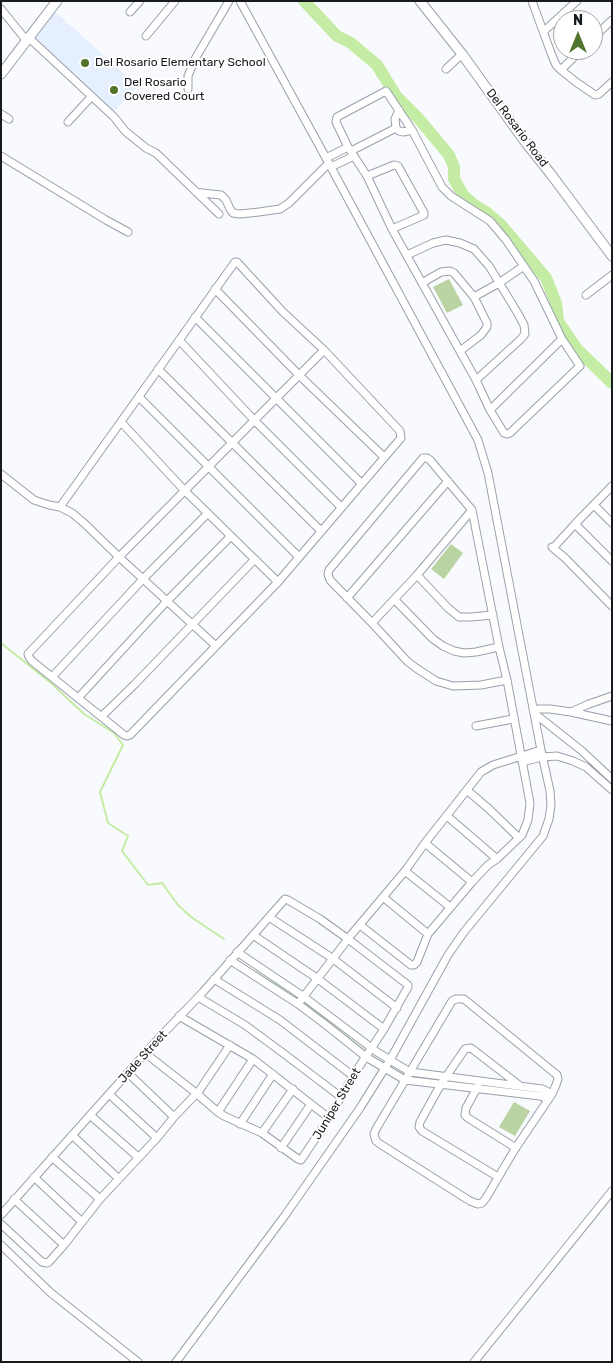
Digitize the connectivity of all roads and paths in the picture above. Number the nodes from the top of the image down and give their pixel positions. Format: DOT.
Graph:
graph roads {
  1 [pos="57,1"];
  2 [pos="140,1"];
  3 [pos="175,1"];
  4 [pos="229,1"];
  5 [pos="240,1"];
  6 [pos="420,1"];
  7 [pos="532,1"];
  8 [pos="577,1"];
  9 [pos="1,10"];
  10 [pos="130,12"];
  11 [pos="543,32"];
  12 [pos="146,36"];
  13 [pos="27,39"];
  14 [pos="462,54"];
  15 [pos="571,60"];
  16 [pos="3,69"];
  17 [pos="446,69"];
  18 [pos="561,70"];
  19 [pos="612,82"];
  20 [pos="188,89"];
  21 [pos="91,97"];
  22 [pos="399,110"];
  23 [pos="1,114"];
  24 [pos="9,119"];
  25 [pos="68,122"];
  26 [pos="396,128"];
  27 [pos="412,130"];
  28 [pos="351,151"];
  29 [pos="1,156"];
  30 [pos="329,162"];
  31 [pos="367,176"];
  32 [pos="195,192"];
  33 [pos="220,214"];
  34 [pos="392,229"];
  35 [pos="128,232"];
  36 [pos="407,255"];
  37 [pos="612,256"];
  38 [pos="524,266"];
  39 [pos="612,275"];
  40 [pos="422,283"];
  41 [pos="499,283"];
  42 [pos="214,289"];
  43 [pos="586,295"];
  44 [pos="474,297"];
  45 [pos="195,317"];
  46 [pos="562,339"];
  47 [pos="179,340"];
  48 [pos="324,350"];
  49 [pos="460,351"];
  50 [pos="158,369"];
  51 [pos="299,375"];
  52 [pos="476,380"];
  53 [pos="139,397"];
  54 [pos="276,398"];
  55 [pos="490,410"];
  56 [pos="254,420"];
  57 [pos="121,422"];
  58 [pos="232,442"];
  59 [pos="384,457"];
  60 [pos="208,466"];
  61 [pos="1,474"];
  62 [pos="448,481"];
  63 [pos="362,484"];
  64 [pos="612,486"];
  65 [pos="184,490"];
  66 [pos="594,505"];
  67 [pos="60,507"];
  68 [pos="341,507"];
  69 [pos="472,510"];
  70 [pos="208,512"];
  71 [pos="612,523"];
  72 [pos="575,524"];
  73 [pos="321,531"];
  74 [pos="231,536"];
  75 [pos="119,557"];
  76 [pos="300,557"];
  77 [pos="254,559"];
  78 [pos="612,561"];
  79 [pos="417,575"];
  80 [pos="143,579"];
  81 [pos="278,582"];
  82 [pos="347,598"];
  83 [pos="395,600"];
  84 [pos="167,601"];
  85 [pos="612,606"];
  86 [pos="493,615"];
  87 [pos="372,623"];
  88 [pos="192,624"];
  89 [pos="216,646"];
  90 [pos="499,647"];
  91 [pos="52,677"];
  92 [pos="507,680"];
  93 [pos="612,696"];
  94 [pos="79,697"];
  95 [pos="534,711"];
  96 [pos="571,712"];
  97 [pos="102,716"];
  98 [pos="513,719"];
  99 [pos="612,721"];
  100 [pos="476,726"];
  101 [pos="542,754"];
  102 [pos="521,759"];
  103 [pos="612,779"];
  104 [pos="612,790"];
  105 [pos="468,791"];
  106 [pos="447,816"];
  107 [pos="519,838"];
  108 [pos="426,843"];
  109 [pos="497,859"];
  110 [pos="405,871"];
  111 [pos="472,882"];
  112 [pos="383,897"];
  113 [pos="450,907"];
  114 [pos="269,917"];
  115 [pos="360,924"];
  116 [pos="428,934"];
  117 [pos="253,935"];
  118 [pos="349,937"];
  119 [pos="237,952"];
  120 [pos="332,958"];
  121 [pos="230,960"];
  122 [pos="214,979"];
  123 [pos="318,979"];
  124 [pos="198,997"];
  125 [pos="304,997"];
  126 [pos="298,1004"];
  127 [pos="397,1008"];
  128 [pos="179,1016"];
  129 [pos="384,1029"];
  130 [pos="230,1045"];
  131 [pos="372,1048"];
  132 [pos="145,1053"];
  133 [pos="366,1057"];
  134 [pos="253,1059"];
  135 [pos="390,1060"];
  136 [pos="384,1069"];
  137 [pos="498,1069"];
  138 [pos="410,1072"];
  139 [pos="128,1073"];
  140 [pos="273,1074"];
  141 [pos="353,1076"];
  142 [pos="447,1076"];
  143 [pos="405,1080"];
  144 [pos="481,1081"];
  145 [pos="495,1083"];
  146 [pos="441,1084"];
  147 [pos="519,1086"];
  148 [pos="292,1089"];
  149 [pos="476,1089"];
  150 [pos="196,1093"];
  151 [pos="109,1094"];
  152 [pos="550,1096"];
  153 [pos="341,1098"];
  154 [pos="311,1104"];
  155 [pos="218,1112"];
  156 [pos="90,1115"];
  157 [pos="174,1117"];
  158 [pos="329,1118"];
  159 [pos="240,1124"];
  160 [pos="262,1133"];
  161 [pos="72,1135"];
  162 [pos="157,1138"];
  163 [pos="281,1148"];
  164 [pos="516,1148"];
  165 [pos="52,1157"];
  166 [pos="138,1157"];
  167 [pos="34,1177"];
  168 [pos="498,1177"];
  169 [pos="119,1179"];
  170 [pos="612,1191"];
  171 [pos="14,1199"];
  172 [pos="100,1199"];
  173 [pos="1,1215"];
  174 [pos="82,1222"];
  175 [pos="1,1224"];
  176 [pos="1,1245"];
  177 [pos="64,1246"];
  178 [pos="138,1362"];
  179 [pos="176,1362"];
  180 [pos="474,1362"];
  1 -- 13 [label="main road"];
  2 -- 10 [label="street"];
  3 -- 12 [label="street"];
  4 -- 20 [label="street"];
  5 -- 30 [label="street"];
  6 -- 14 [label="main road, Del Rosario Road"];
  7 -- 11 [label="street"];
  8 -- 11 [label="street"];
  9 -- 13 [label="street"];
  11 -- 18 [label="street"];
  13 -- 16 [label="main road"];
  13 -- 21 [label="street"];
  14 -- 17 [label="street"];
  14 -- 37 [label="main road, Del Rosario Road"];
  15 -- 18 [label="street"];
  18 -- 19 [label="street"];
  21 -- 25 [label="street"];
  21 -- 32 [label="street"];
  22 -- 26 [label="street"];
  22 -- 27 [label="street"];
  22 -- 28 [label="street"];
  23 -- 24 [label="street"];
  26 -- 27 [label="street"];
  26 -- 28 [label="street"];
  27 -- 38 [label="street"];
  28 -- 30 [label="street"];
  28 -- 31 [label="street"];
  29 -- 35 [label="street"];
  30 -- 32 [label="street"];
  30 -- 95 [label="street"];
  31 -- 34 [label="street"];
  31 -- 34 [label="street"];
  32 -- 33 [label="street"];
  34 -- 36 [label="street"];
  36 -- 40 [label="street"];
  36 -- 41 [label="street"];
  38 -- 41 [label="street"];
  38 -- 46 [label="street"];
  39 -- 43 [label="street"];
  40 -- 44 [label="street"];
  40 -- 49 [label="street"];
  41 -- 44 [label="street"];
  41 -- 52 [label="street"];
  42 -- 45 [label="street"];
  42 -- 48 [label="street"];
  42 -- 51 [label="street"];
  44 -- 49 [label="street"];
  45 -- 47 [label="street"];
  45 -- 54 [label="street"];
  46 -- 55 [label="street"];
  46 -- 55 [label="street"];
  47 -- 50 [label="street"];
  47 -- 56 [label="street"];
  48 -- 51 [label="street"];
  48 -- 59 [label="street"];
  49 -- 52 [label="street"];
  50 -- 53 [label="street"];
  50 -- 58 [label="street"];
  51 -- 54 [label="street"];
  51 -- 59 [label="street"];
  52 -- 55 [label="street"];
  53 -- 57 [label="street"];
  53 -- 60 [label="street"];
  54 -- 56 [label="street"];
  54 -- 63 [label="street"];
  56 -- 58 [label="street"];
  56 -- 68 [label="street"];
  57 -- 65 [label="street"];
  57 -- 67 [label="street"];
  58 -- 60 [label="street"];
  58 -- 73 [label="street"];
  59 -- 63 [label="street"];
  60 -- 65 [label="street"];
  60 -- 76 [label="street"];
  61 -- 67 [label="street"];
  62 -- 69 [label="street"];
  62 -- 82 [label="street"];
  62 -- 82 [label="street"];
  63 -- 68 [label="street"];
  64 -- 66 [label="street"];
  65 -- 70 [label="street"];
  65 -- 75 [label="street"];
  66 -- 71 [label="street"];
  66 -- 72 [label="street"];
  67 -- 75 [label="street"];
  68 -- 73 [label="street"];
  69 -- 79 [label="street"];
  69 -- 86 [label="street"];
  70 -- 74 [label="street"];
  70 -- 80 [label="street"];
  72 -- 78 [label="street"];
  72 -- 85 [label="street"];
  73 -- 76 [label="street"];
  74 -- 77 [label="street"];
  74 -- 84 [label="street"];
  75 -- 80 [label="street"];
  75 -- 91 [label="street"];
  76 -- 81 [label="street"];
  77 -- 81 [label="street"];
  77 -- 88 [label="street"];
  79 -- 83 [label="street"];
  79 -- 86 [label="street"];
  80 -- 84 [label="street"];
  80 -- 91 [label="street"];
  81 -- 89 [label="street"];
  82 -- 87 [label="street"];
  83 -- 87 [label="street"];
  83 -- 90 [label="street"];
  84 -- 88 [label="street"];
  84 -- 94 [label="street"];
  86 -- 90 [label="street"];
  87 -- 92 [label="street"];
  88 -- 89 [label="street"];
  88 -- 97 [label="street"];
  89 -- 97 [label="street"];
  90 -- 92 [label="street"];
  91 -- 94 [label="street"];
  92 -- 98 [label="street"];
  93 -- 96 [label="street"];
  94 -- 97 [label="street"];
  95 -- 96 [label="street"];
  95 -- 101 [label="street"];
  95 -- 103 [label="street"];
  96 -- 99 [label="street"];
  98 -- 100 [label="street"];
  98 -- 102 [label="street"];
  101 -- 102 [label="street"];
  101 -- 104 [label="street"];
  101 -- 135 [label="street"];
  102 -- 105 [label="street"];
  102 -- 107 [label="street"];
  105 -- 106 [label="street"];
  105 -- 107 [label="street"];
  106 -- 108 [label="street"];
  106 -- 109 [label="street"];
  107 -- 109 [label="street"];
  108 -- 110 [label="street"];
  108 -- 111 [label="street"];
  109 -- 111 [label="street"];
  110 -- 112 [label="street"];
  110 -- 113 [label="street"];
  111 -- 113 [label="street"];
  112 -- 115 [label="street"];
  112 -- 116 [label="street"];
  113 -- 116 [label="street"];
  114 -- 117 [label="street, Jade Street"];
  114 -- 118 [label="street, Jade Street"];
  114 -- 120 [label="street"];
  115 -- 116 [label="street"];
  115 -- 118 [label="street"];
  117 -- 119 [label="street, Jade Street"];
  117 -- 123 [label="street"];
  118 -- 120 [label="street"];
  118 -- 127 [label="street, Juniper Street"];
  119 -- 121 [label="street, Jade Street"];
  119 -- 125 [label="street"];
  120 -- 123 [label="street"];
  120 -- 127 [label="street"];
  121 -- 122 [label="street, Jade Street"];
  121 -- 126 [label="street"];
  122 -- 124 [label="street, Jade Street"];
  122 -- 141 [label="street"];
  123 -- 125 [label="street"];
  123 -- 129 [label="street"];
  124 -- 128 [label="street, Jade Street"];
  124 -- 153 [label="street"];
  125 -- 126 [label="street"];
  125 -- 131 [label="street"];
  126 -- 133 [label="street"];
  127 -- 129 [label="street, Juniper Street"];
  128 -- 130 [label="street"];
  128 -- 132 [label="street, Jade Street"];
  129 -- 131 [label="street, Juniper Street"];
  130 -- 134 [label="street"];
  130 -- 150 [label="street"];
  131 -- 133 [label="street, Juniper Street"];
  131 -- 135 [label="street"];
  132 -- 139 [label="street, Jade Street"];
  132 -- 150 [label="street"];
  133 -- 136 [label="street"];
  133 -- 141 [label="street, Juniper Street"];
  134 -- 140 [label="street"];
  134 -- 155 [label="street"];
  135 -- 136 [label="street"];
  135 -- 138 [label="street"];
  136 -- 143 [label="street"];
  136 -- 179 [label="street"];
  137 -- 142 [label="street"];
  137 -- 145 [label="street"];
  137 -- 147 [label="street"];
  138 -- 142 [label="street"];
  138 -- 143 [label="street"];
  138 -- 152 [label="street"];
  139 -- 151 [label="street, Jade Street"];
  139 -- 157 [label="street"];
  140 -- 148 [label="street"];
  140 -- 159 [label="street"];
  141 -- 153 [label="street, Juniper Street"];
  142 -- 144 [label="street"];
  142 -- 146 [label="street"];
  143 -- 146 [label="street"];
  143 -- 168 [label="street"];
  144 -- 145 [label="street"];
  144 -- 149 [label="street"];
  145 -- 147 [label="street"];
  146 -- 149 [label="street"];
  146 -- 168 [label="street"];
  147 -- 152 [label="street"];
  148 -- 154 [label="street"];
  148 -- 160 [label="street"];
  149 -- 152 [label="street"];
  149 -- 164 [label="street"];
  150 -- 155 [label="street"];
  150 -- 157 [label="street"];
  151 -- 156 [label="street, Jade Street"];
  151 -- 162 [label="street"];
  152 -- 164 [label="street"];
  153 -- 158 [label="street, Juniper Street"];
  154 -- 158 [label="street"];
  154 -- 163 [label="street"];
  155 -- 159 [label="street"];
  156 -- 161 [label="street, Jade Street"];
  156 -- 166 [label="street"];
  157 -- 162 [label="street"];
  158 -- 163 [label="street, Juniper Street"];
  159 -- 160 [label="street"];
  160 -- 163 [label="street"];
  161 -- 165 [label="street, Jade Street"];
  161 -- 169 [label="street"];
  162 -- 166 [label="street"];
  164 -- 168 [label="street"];
  165 -- 167 [label="street, Jade Street"];
  165 -- 172 [label="street"];
  166 -- 169 [label="street"];
  167 -- 171 [label="street, Jade Street"];
  167 -- 174 [label="street"];
  169 -- 172 [label="street"];
  170 -- 180 [label="street"];
  171 -- 173 [label="street, Jade Street"];
  171 -- 177 [label="street"];
  172 -- 174 [label="street"];
  174 -- 177 [label="street"];
  175 -- 177 [label="street"];
  176 -- 178 [label="street"];
}
